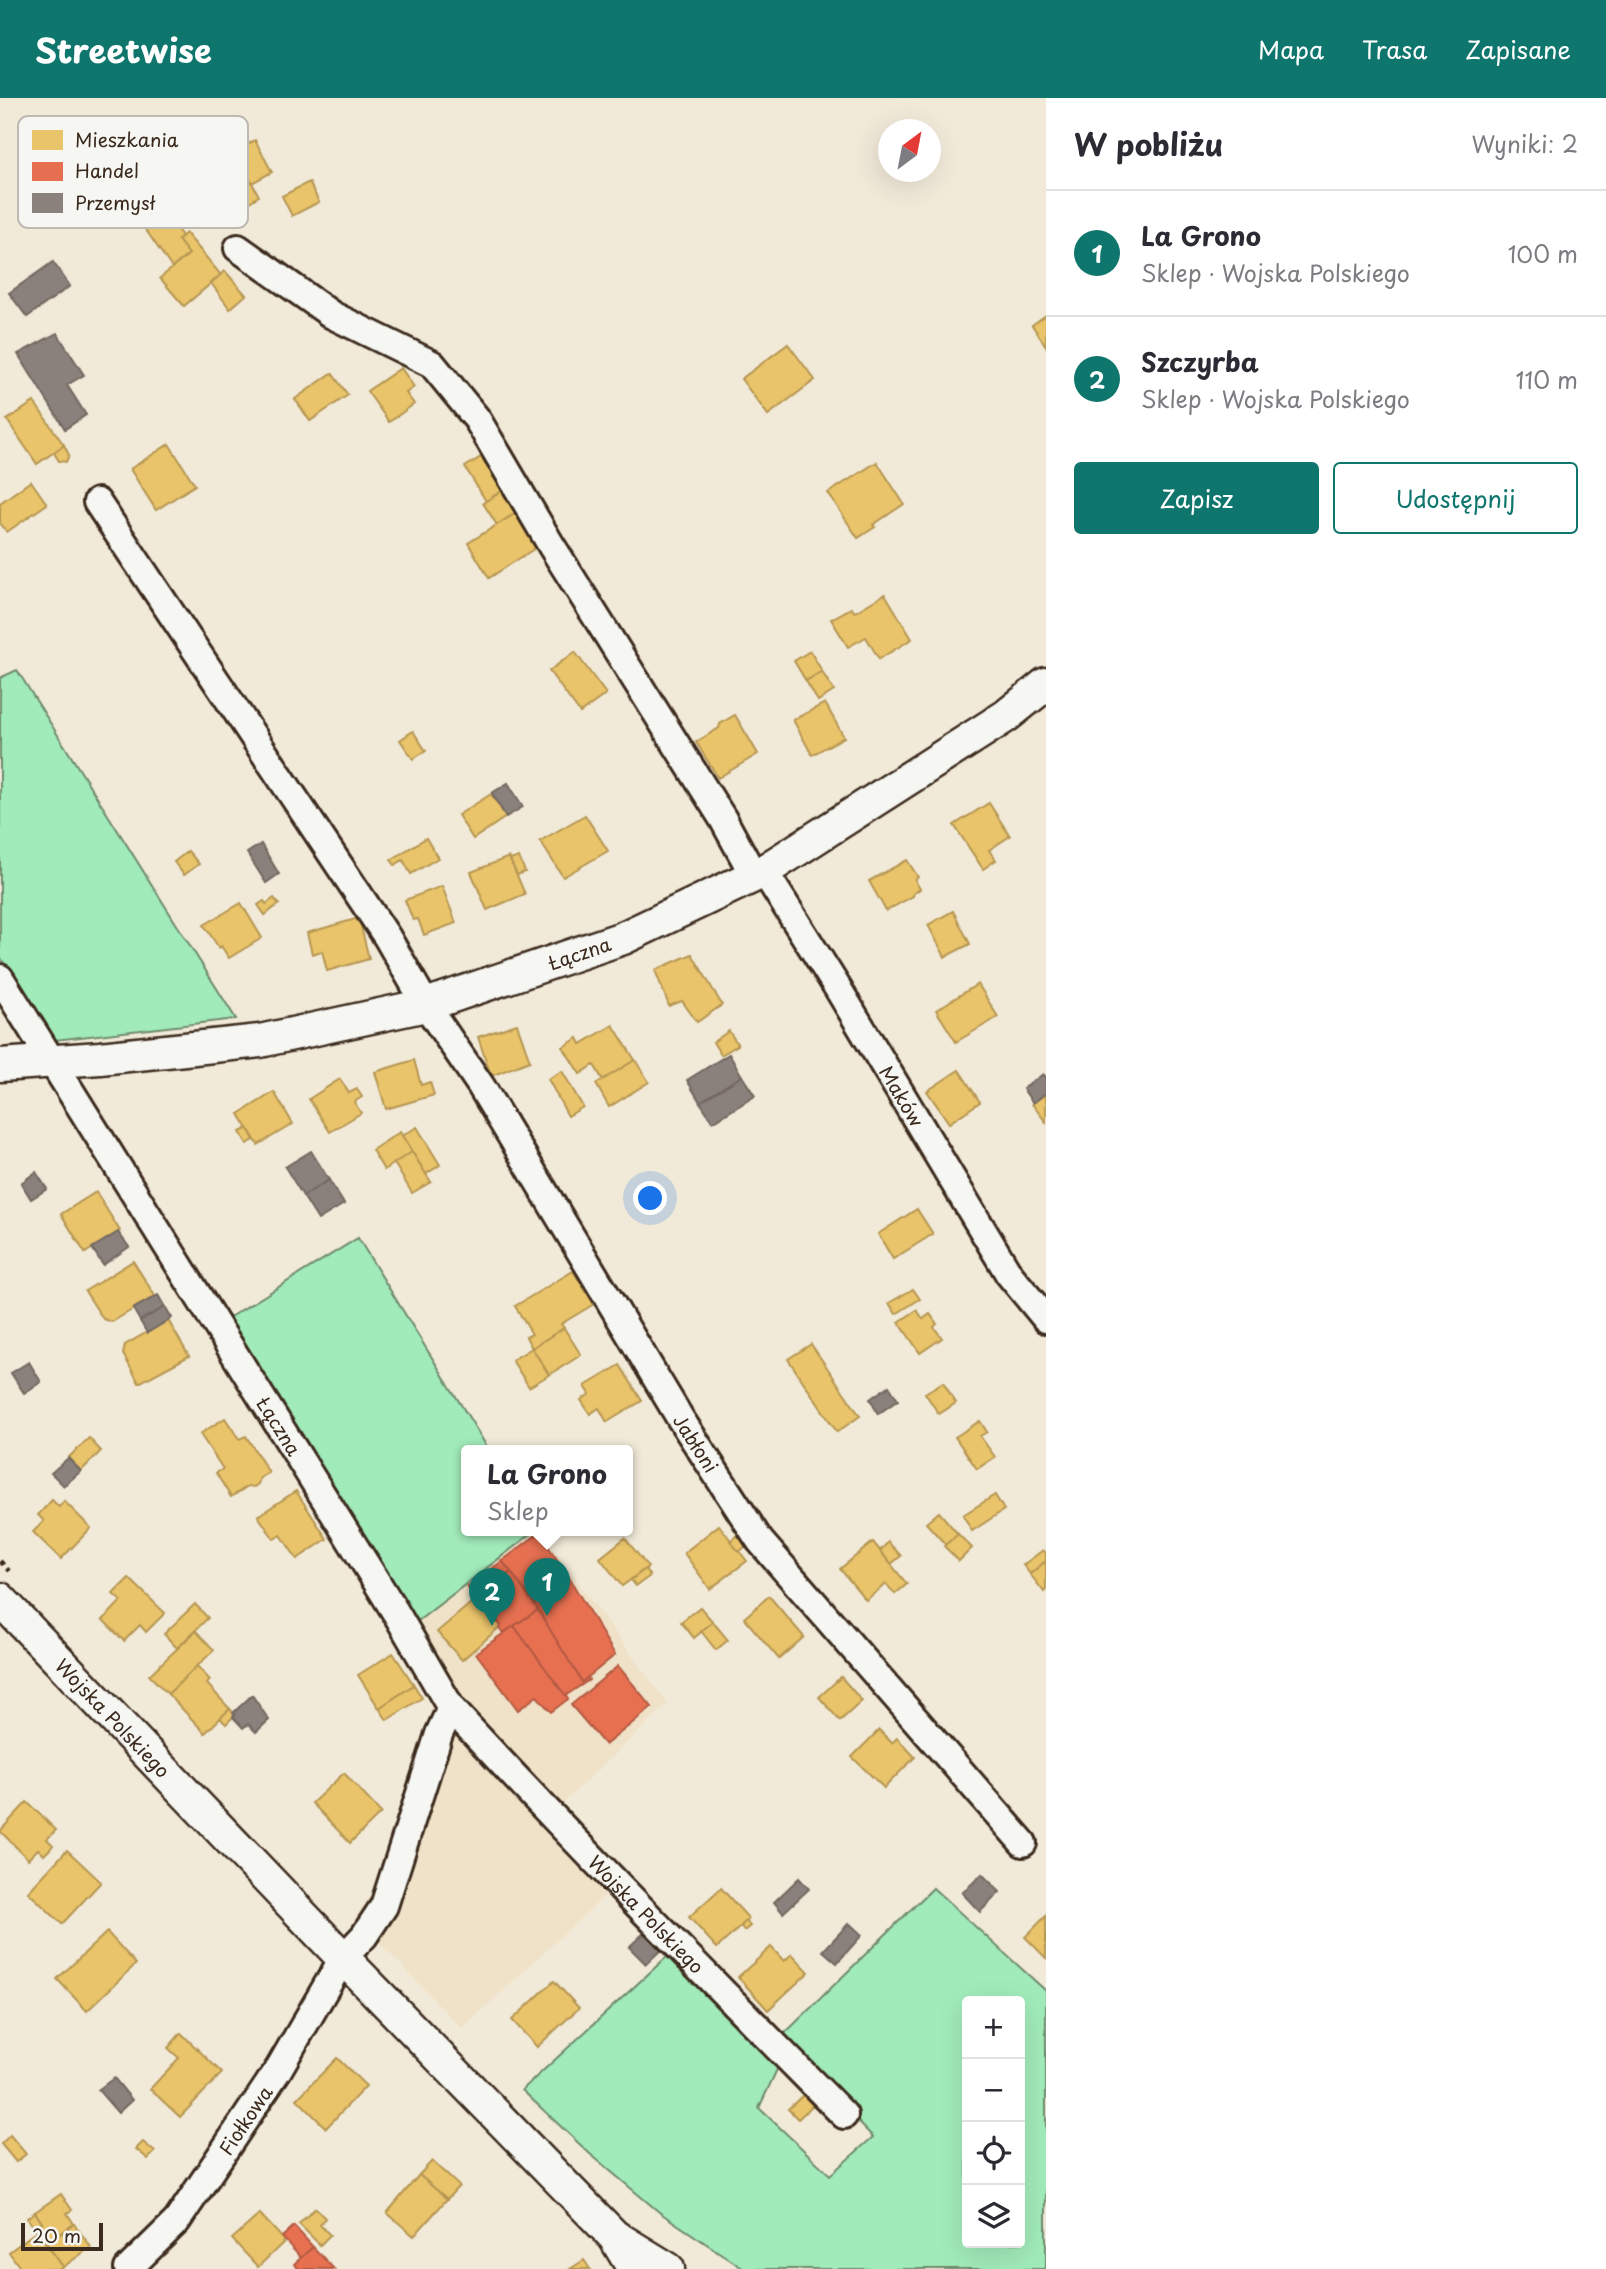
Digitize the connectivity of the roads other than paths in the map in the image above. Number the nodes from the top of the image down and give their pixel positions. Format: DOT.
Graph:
graph roads {
  1 [pos="238,247"];
  2 [pos="97,502"];
  3 [pos="1046,684"];
  4 [pos="759,873"];
  5 [pos="0,978"];
  6 [pos="426,1005"];
  7 [pos="53,1062"];
  8 [pos="0,1065"];
  9 [pos="1046,1319"];
  10 [pos="0,1599"];
  11 [pos="397,1613"];
  12 [pos="451,1708"];
  13 [pos="1023,1843"];
  14 [pos="343,1958"];
  15 [pos="844,2115"];
  16 [pos="614,2236"];
  17 [pos="128,2269"];
  18 [pos="634,2269"];
  19 [pos="668,2269"];
  1 -- 4 [label="street, Maków"];
  2 -- 6 [label="street, Jabłoni"];
  3 -- 4 [label="street, Łączna"];
  4 -- 6 [label="street, Łączna"];
  4 -- 9 [label="street, Maków"];
  5 -- 7 [label="street, Łączna"];
  6 -- 7 [label="street, Łączna"];
  6 -- 13 [label="street, Jabłoni"];
  7 -- 8 [label="street, Łączna"];
  7 -- 11 [label="street, Łączna"];
  10 -- 14 [label="street, Wojska Polskiego"];
  11 -- 12 [label="street, Wojska Polskiego"];
  12 -- 14 [label="street"];
  12 -- 15 [label="street, Wojska Polskiego"];
  14 -- 16 [label="street, Wojska Polskiego"];
  14 -- 17 [label="street, Fiołkowa"];
  16 -- 18 [label="street, Wojska Polskiego"];
  16 -- 19 [label="street, Wojska Polskiego"];
}
